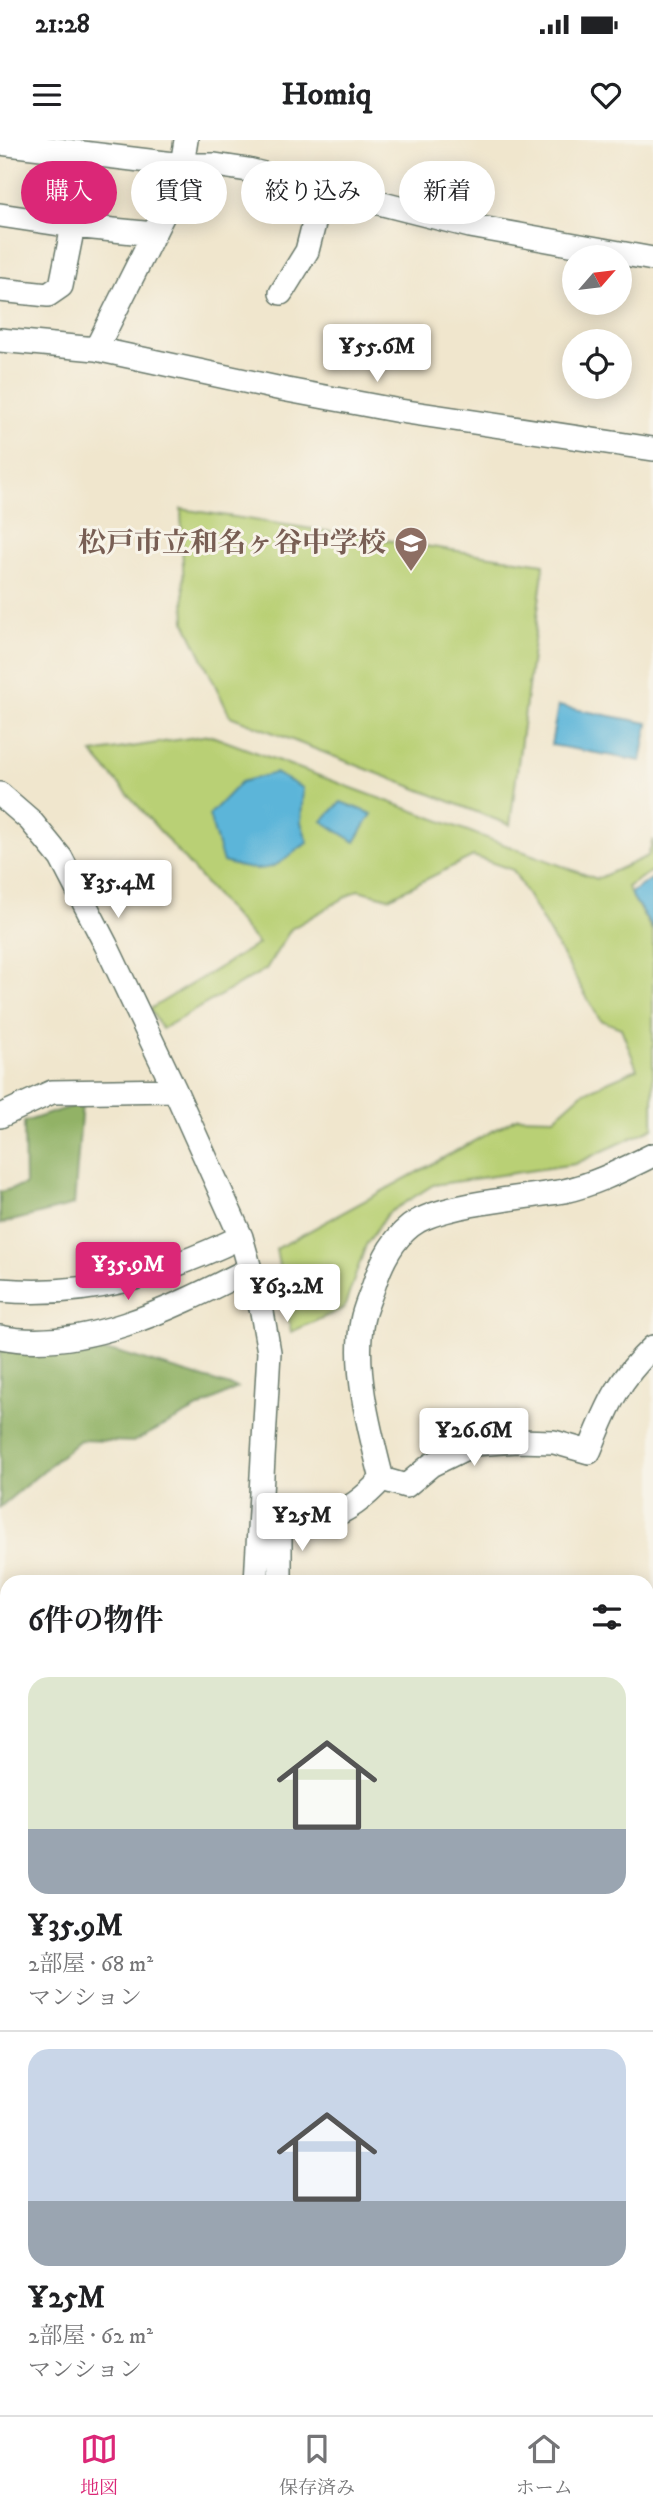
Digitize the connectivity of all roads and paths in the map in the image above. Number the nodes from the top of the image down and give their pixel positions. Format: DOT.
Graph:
graph roads {
  1 [pos="186,140"];
  2 [pos="0,143"];
  3 [pos="143,161"];
  4 [pos="184,161"];
  5 [pos="385,204"];
  6 [pos="0,215"];
  7 [pos="159,224"];
  8 [pos="314,224"];
  9 [pos="73,226"];
  10 [pos="154,234"];
  11 [pos="653,258"];
  12 [pos="0,290"];
  13 [pos="281,293"];
  14 [pos="0,340"];
  15 [pos="96,349"];
  16 [pos="653,449"];
  17 [pos="0,794"];
  18 [pos="175,1090"];
  19 [pos="0,1116"];
  20 [pos="653,1155"];
  21 [pos="241,1237"];
  22 [pos="250,1269"];
  23 [pos="0,1290"];
  24 [pos="0,1337"];
  25 [pos="653,1347"];
  26 [pos="382,1479"];
  27 [pos="270,1524"];
  28 [pos="258,1575"];
  29 [pos="278,1575"];
  1 -- 4 [label="street"];
  2 -- 3 [label="street"];
  5 -- 11 [label="street"];
  6 -- 9 [label="street"];
  7 -- 10 [label="street"];
  8 -- 13 [label="street"];
  9 -- 10 [label="street"];
  9 -- 12 [label="street"];
  10 -- 15 [label="street"];
  14 -- 15 [label="street"];
  15 -- 16 [label="street"];
  17 -- 18 [label="street"];
  18 -- 19 [label="street"];
  18 -- 21 [label="street"];
  20 -- 26 [label="street"];
  21 -- 22 [label="street"];
  21 -- 23 [label="street"];
  22 -- 24 [label="street"];
  22 -- 27 [label="street"];
  25 -- 26 [label="street"];
  26 -- 27 [label="street"];
  27 -- 28 [label="street"];
  27 -- 29 [label="street"];
}
